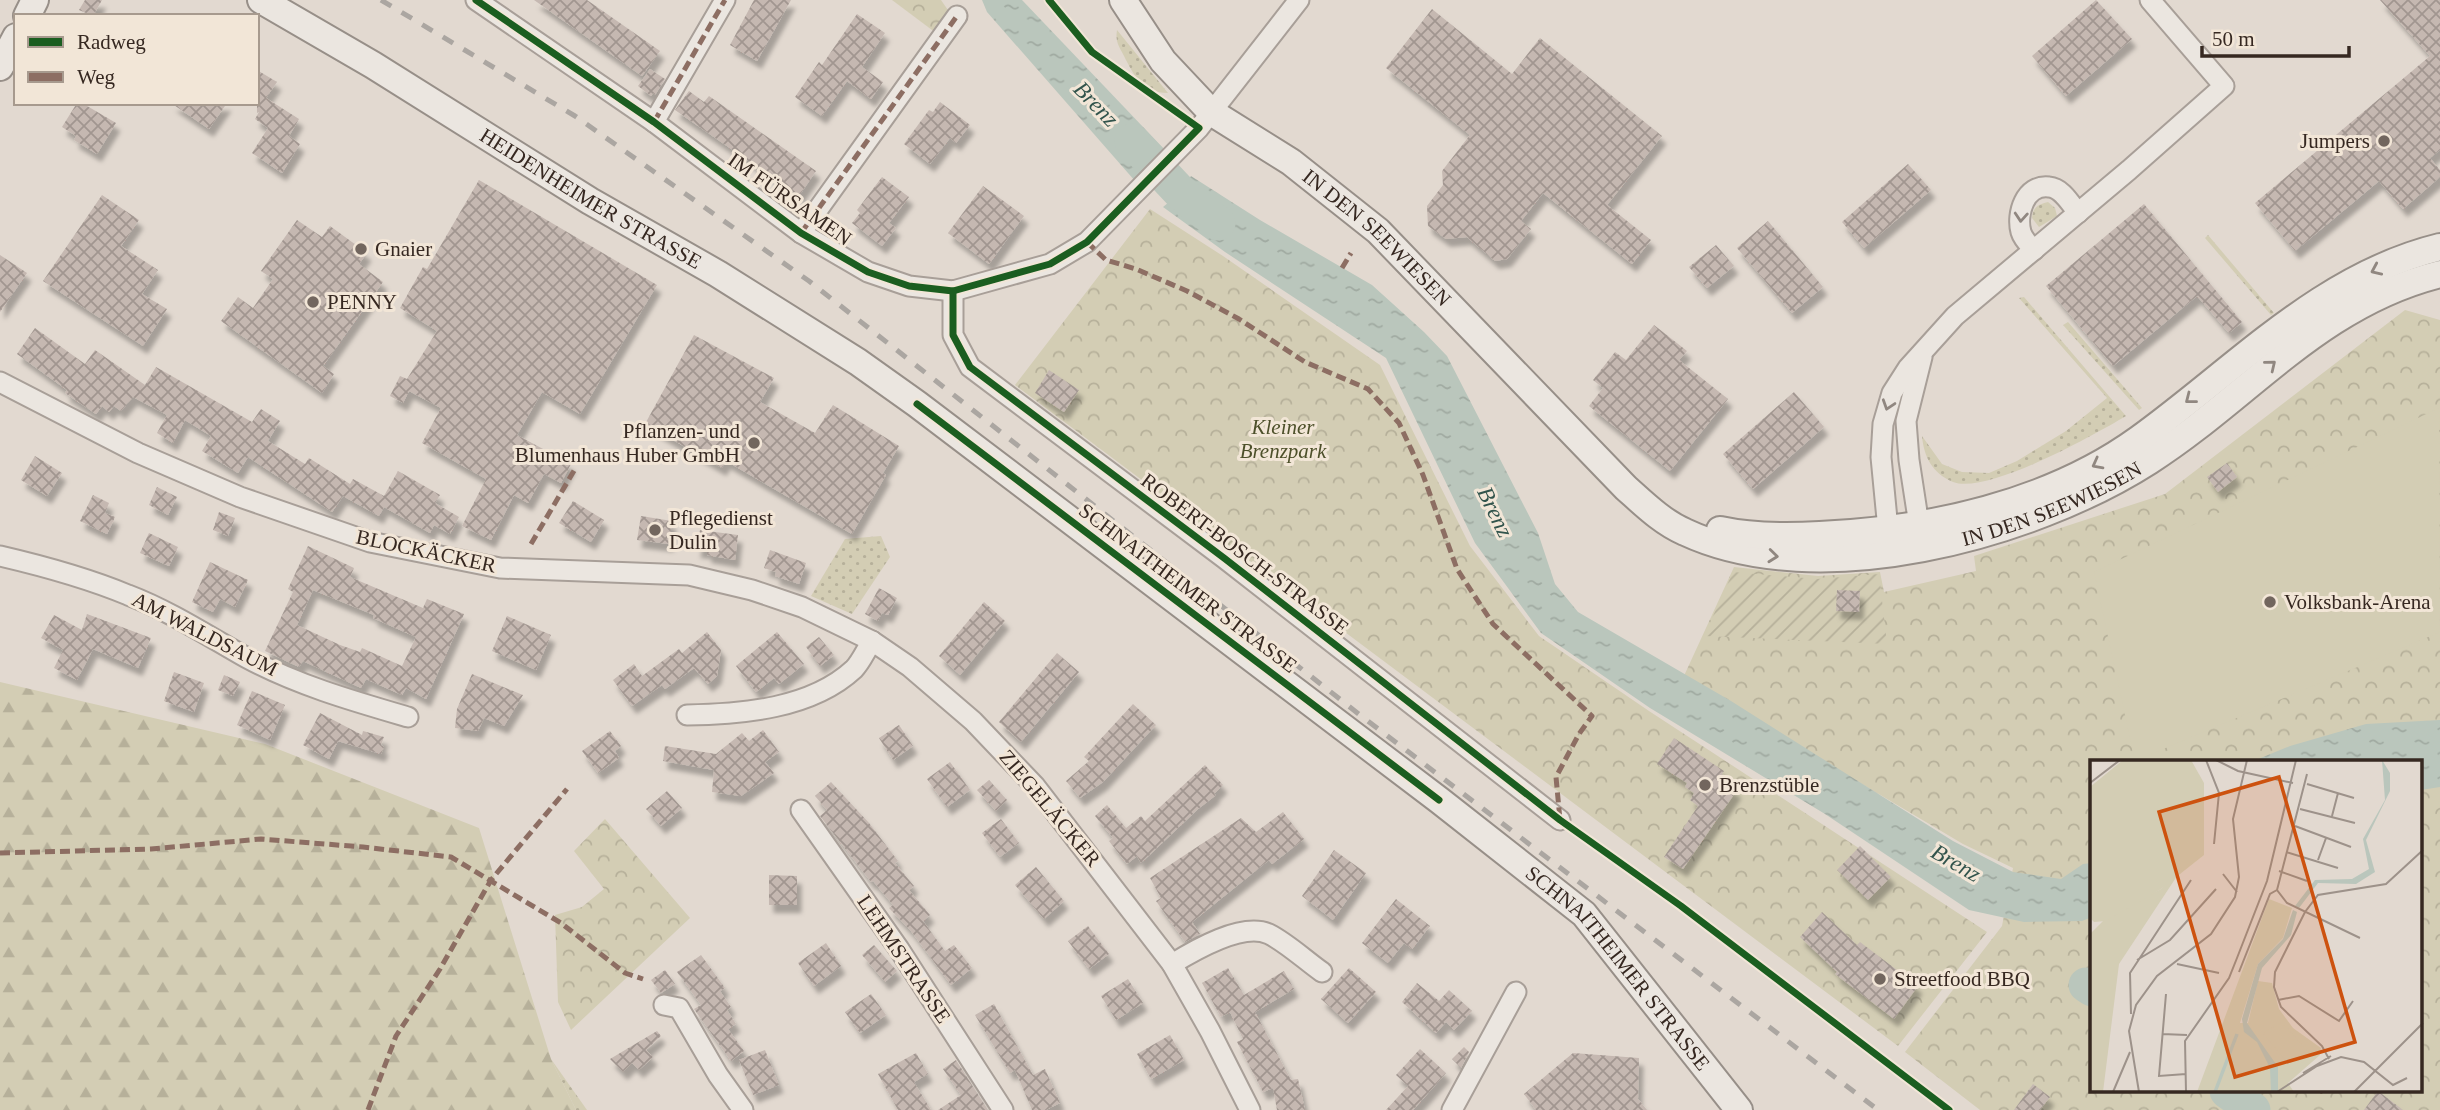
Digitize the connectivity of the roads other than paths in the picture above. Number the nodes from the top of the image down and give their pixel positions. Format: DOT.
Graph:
graph roads {
  1 [pos="261,0"];
  2 [pos="476,0"];
  3 [pos="725,0"];
  4 [pos="1123,0"];
  5 [pos="1299,0"];
  6 [pos="2150,0"];
  7 [pos="957,16"];
  8 [pos="14,41"];
  9 [pos="0,67"];
  10 [pos="1211,112"];
  11 [pos="654,122"];
  12 [pos="2078,213"];
  13 [pos="801,233"];
  14 [pos="2440,247"];
  15 [pos="2034,250"];
  16 [pos="2440,274"];
  17 [pos="2407,284"];
  18 [pos="954,290"];
  19 [pos="2440,293"];
  20 [pos="1925,348"];
  21 [pos="0,382"];
  22 [pos="916,404"];
  23 [pos="1921,537"];
  24 [pos="1889,541"];
  25 [pos="0,556"];
  26 [pos="872,641"];
  27 [pos="910,667"];
  28 [pos="687,715"];
  29 [pos="408,717"];
  30 [pos="802,810"];
  31 [pos="1560,820"];
  32 [pos="1172,964"];
  33 [pos="1322,972"];
  34 [pos="1516,992"];
  35 [pos="664,1004"];
  36 [pos="743,1110"];
  37 [pos="1003,1110"];
  38 [pos="1250,1110"];
  39 [pos="1452,1110"];
  40 [pos="1739,1110"];
  1 -- 22 [label="street, HEIDENHEIMER STRASSE"];
  2 -- 11 [label="street, IM FÜRSAMEN"];
  3 -- 11 [label="street"];
  4 -- 10 [label="street, IN DEN SEEWIESEN"];
  5 -- 10 [label="street, IM FÜRSAMEN"];
  6 -- 12 [label="street"];
  7 -- 13 [label="street"];
  8 -- 9 [label="street"];
  10 -- 18 [label="street, IM FÜRSAMEN"];
  10 -- 24 [label="street, IN DEN SEEWIESEN"];
  11 -- 13 [label="street, IM FÜRSAMEN"];
  12 -- 15 [label="street"];
  12 -- 15 [label="street, one-way"];
  13 -- 18 [label="street, IM FÜRSAMEN"];
  14 -- 23 [label="street, IN DEN SEEWIESEN, one-way"];
  15 -- 20 [label="street"];
  16 -- 17 [label="street, IN DEN SEEWIESEN"];
  17 -- 19 [label="street"];
  23 -- 17 [label="street, IN DEN SEEWIESEN, one-way"];
  18 -- 31 [label="street, ROBERT-BOSCH-STRASSE"];
  20 -- 23 [label="street"];
  20 -- 24 [label="street, one-way"];
  21 -- 26 [label="street, BLOCKÄCKER"];
  22 -- 40 [label="street, SCHNAITHEIMER STRASSE"];
  23 -- 24 [label="street, IN DEN SEEWIESEN"];
  25 -- 29 [label="street, AM WALDSAUM"];
  26 -- 27 [label="street, BLOCKÄCKER"];
  26 -- 28 [label="street"];
  27 -- 32 [label="street, ZIEGELÄCKER"];
  30 -- 37 [label="street, LEHMSTRASSE"];
  32 -- 33 [label="street"];
  32 -- 38 [label="street, ZIEGELÄCKER"];
  34 -- 39 [label="street"];
  35 -- 36 [label="street"];
}
